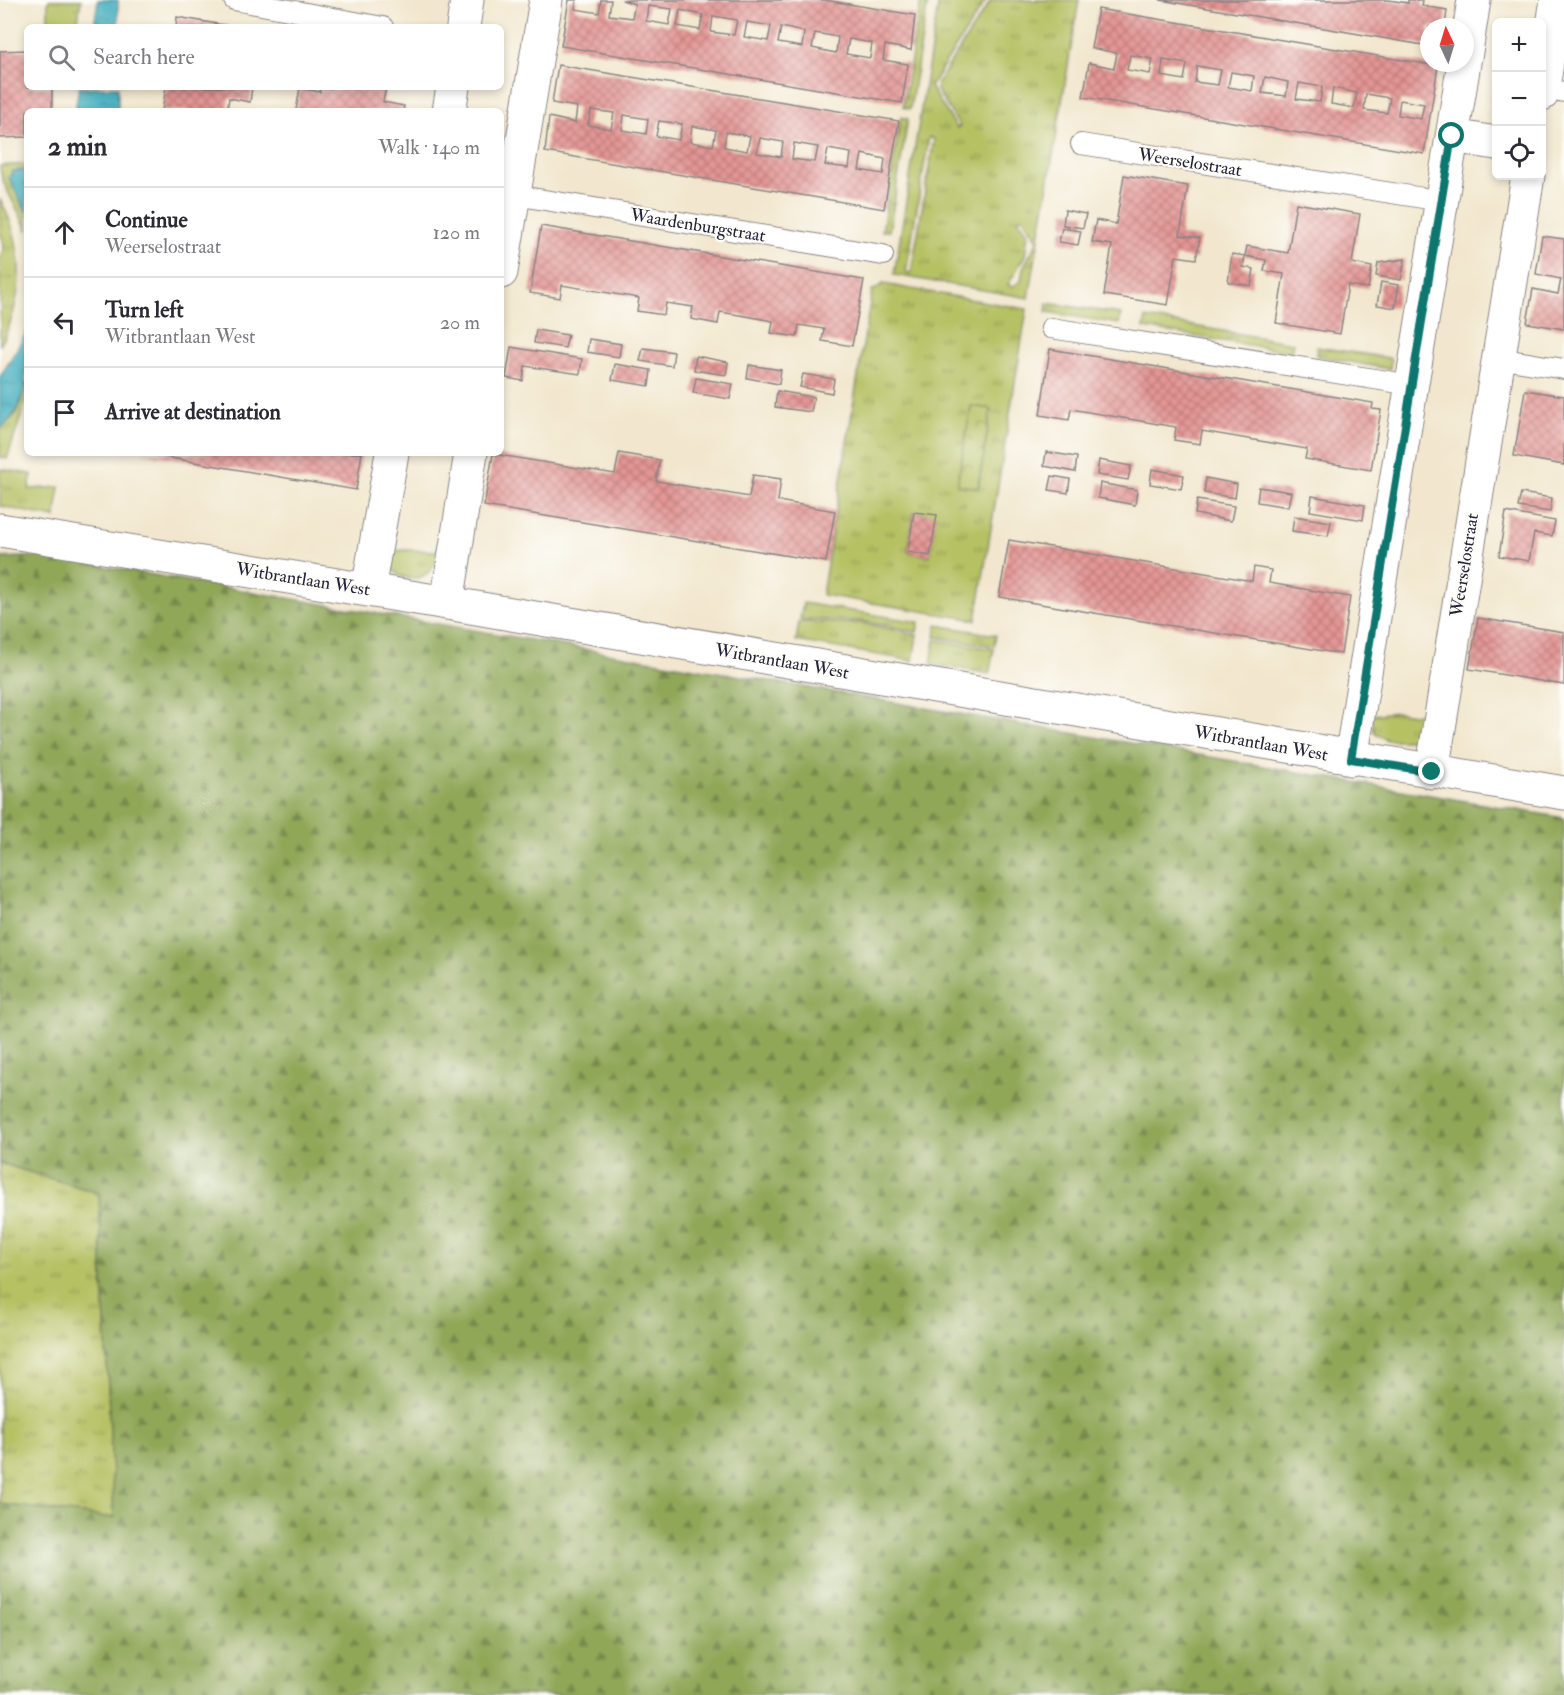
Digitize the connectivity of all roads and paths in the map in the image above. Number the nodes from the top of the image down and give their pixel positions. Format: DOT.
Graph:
graph roads {
  1 [pos="234,0"];
  2 [pos="467,0"];
  3 [pos="546,0"];
  4 [pos="1474,0"];
  5 [pos="1557,0"];
  6 [pos="1471,18"];
  7 [pos="366,24"];
  8 [pos="463,24"];
  9 [pos="1463,72"];
  10 [pos="452,90"];
  11 [pos="1549,92"];
  12 [pos="450,108"];
  13 [pos="1452,136"];
  14 [pos="1492,142"];
  15 [pos="1081,144"];
  16 [pos="1527,180"];
  17 [pos="514,195"];
  18 [pos="1442,201"];
  19 [pos="504,254"];
  20 [pos="883,255"];
  21 [pos="1051,328"];
  22 [pos="1498,358"];
  23 [pos="1564,369"];
  24 [pos="1412,385"];
  25 [pos="391,456"];
  26 [pos="471,456"];
  27 [pos="0,530"];
  28 [pos="368,590"];
  29 [pos="447,603"];
  30 [pos="1351,759"];
  31 [pos="1432,772"];
  32 [pos="1564,793"];
  1 -- 7 [label="lane"];
  2 -- 8 [label="street"];
  3 -- 17 [label="street"];
  4 -- 6 [label="street"];
  5 -- 11 [label="street"];
  9 -- 13 [label="street"];
  10 -- 12 [label="street"];
  13 -- 14 [label="street"];
  13 -- 18 [label="street"];
  15 -- 18 [label="lane, Weerselostraat"];
  16 -- 22 [label="street, Weerselostraat"];
  17 -- 19 [label="street"];
  17 -- 20 [label="lane, Waardenburgstraat"];
  18 -- 24 [label="street"];
  21 -- 24 [label="lane"];
  22 -- 23 [label="lane"];
  22 -- 31 [label="street, Weerselostraat"];
  24 -- 30 [label="street"];
  25 -- 28 [label="street"];
  26 -- 29 [label="street"];
  27 -- 28 [label="street, Witbrantlaan West"];
  28 -- 29 [label="street, Witbrantlaan West"];
  29 -- 30 [label="street, Witbrantlaan West"];
  30 -- 31 [label="street, Witbrantlaan West"];
  31 -- 32 [label="street, Witbrantlaan West"];
}
